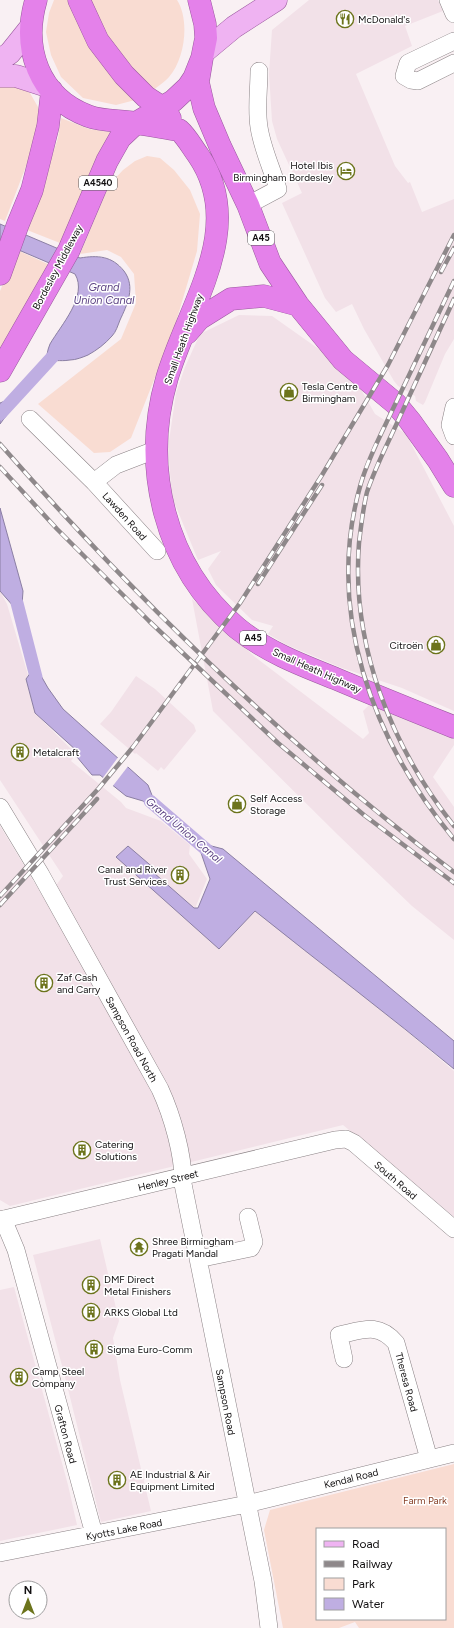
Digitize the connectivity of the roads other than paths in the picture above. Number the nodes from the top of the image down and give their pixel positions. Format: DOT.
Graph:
graph roads {
  1 [pos="36,0"];
  2 [pos="79,0"];
  3 [pos="199,0"];
  4 [pos="276,0"];
  5 [pos="448,0"];
  6 [pos="454,14"];
  7 [pos="30,28"];
  8 [pos="454,41"];
  9 [pos="203,55"];
  10 [pos="0,60"];
  11 [pos="454,63"];
  12 [pos="259,71"];
  13 [pos="0,76"];
  14 [pos="49,88"];
  15 [pos="163,108"];
  16 [pos="136,123"];
  17 [pos="179,130"];
  18 [pos="248,205"];
  19 [pos="0,274"];
  20 [pos="298,305"];
  21 [pos="181,340"];
  22 [pos="0,371"];
  23 [pos="454,407"];
  24 [pos="30,420"];
  25 [pos="454,436"];
  26 [pos="156,450"];
  27 [pos="94,482"];
  28 [pos="454,486"];
  29 [pos="157,551"];
  30 [pos="454,727"];
  31 [pos="0,807"];
  32 [pos="335,1140"];
  33 [pos="183,1176"];
  34 [pos="248,1217"];
  35 [pos="2,1220"];
  36 [pos="454,1229"];
  37 [pos="198,1259"];
  38 [pos="344,1359"];
  39 [pos="454,1453"];
  40 [pos="429,1459"];
  41 [pos="247,1504"];
  42 [pos="94,1534"];
  43 [pos="0,1553"];
  44 [pos="269,1628"];
  1 -- 7 [label="highway"];
  2 -- 15 [label="highway, A45"];
  3 -- 9 [label="highway, A4540"];
  4 -- 9 [label="main road"];
  5 -- 6 [label="street"];
  7 -- 10 [label="main road"];
  7 -- 14 [label="highway"];
  8 -- 11 [label="street"];
  9 -- 15 [label="highway, A4540"];
  9 -- 18 [label="highway, A45"];
  12 -- 18 [label="street"];
  13 -- 14 [label="main road"];
  14 -- 16 [label="highway"];
  14 -- 19 [label="highway"];
  15 -- 16 [label="highway, A4540"];
  15 -- 17 [label="highway, A45"];
  16 -- 17 [label="highway"];
  16 -- 22 [label="highway, Bordesley Middleway / A4540"];
  17 -- 21 [label="highway, Small Heath Highway / A45"];
  18 -- 20 [label="highway, A45"];
  20 -- 21 [label="highway"];
  20 -- 28 [label="highway, A45"];
  21 -- 26 [label="highway, Small Heath Highway / A45"];
  23 -- 25 [label="street"];
  24 -- 27 [label="street, Lawden Road"];
  26 -- 27 [label="street"];
  26 -- 30 [label="highway, Small Heath Highway / A45"];
  27 -- 29 [label="street, Lawden Road"];
  31 -- 33 [label="street, Sampson Road North"];
  32 -- 33 [label="street, Henley Street"];
  32 -- 36 [label="street, South Road"];
  33 -- 35 [label="street, Henley Street"];
  33 -- 37 [label="street, Sampson Road"];
  34 -- 37 [label="street"];
  35 -- 42 [label="street, Grafton Road"];
  37 -- 41 [label="street, Sampson Road"];
  38 -- 40 [label="street, Theresa Road"];
  39 -- 40 [label="street, Kendal Road"];
  40 -- 41 [label="street, Kendal Road"];
  41 -- 42 [label="street, Kyotts Lake Road"];
  41 -- 44 [label="street, Sampson Road"];
  42 -- 43 [label="street, Kyotts Lake Road"];
}
